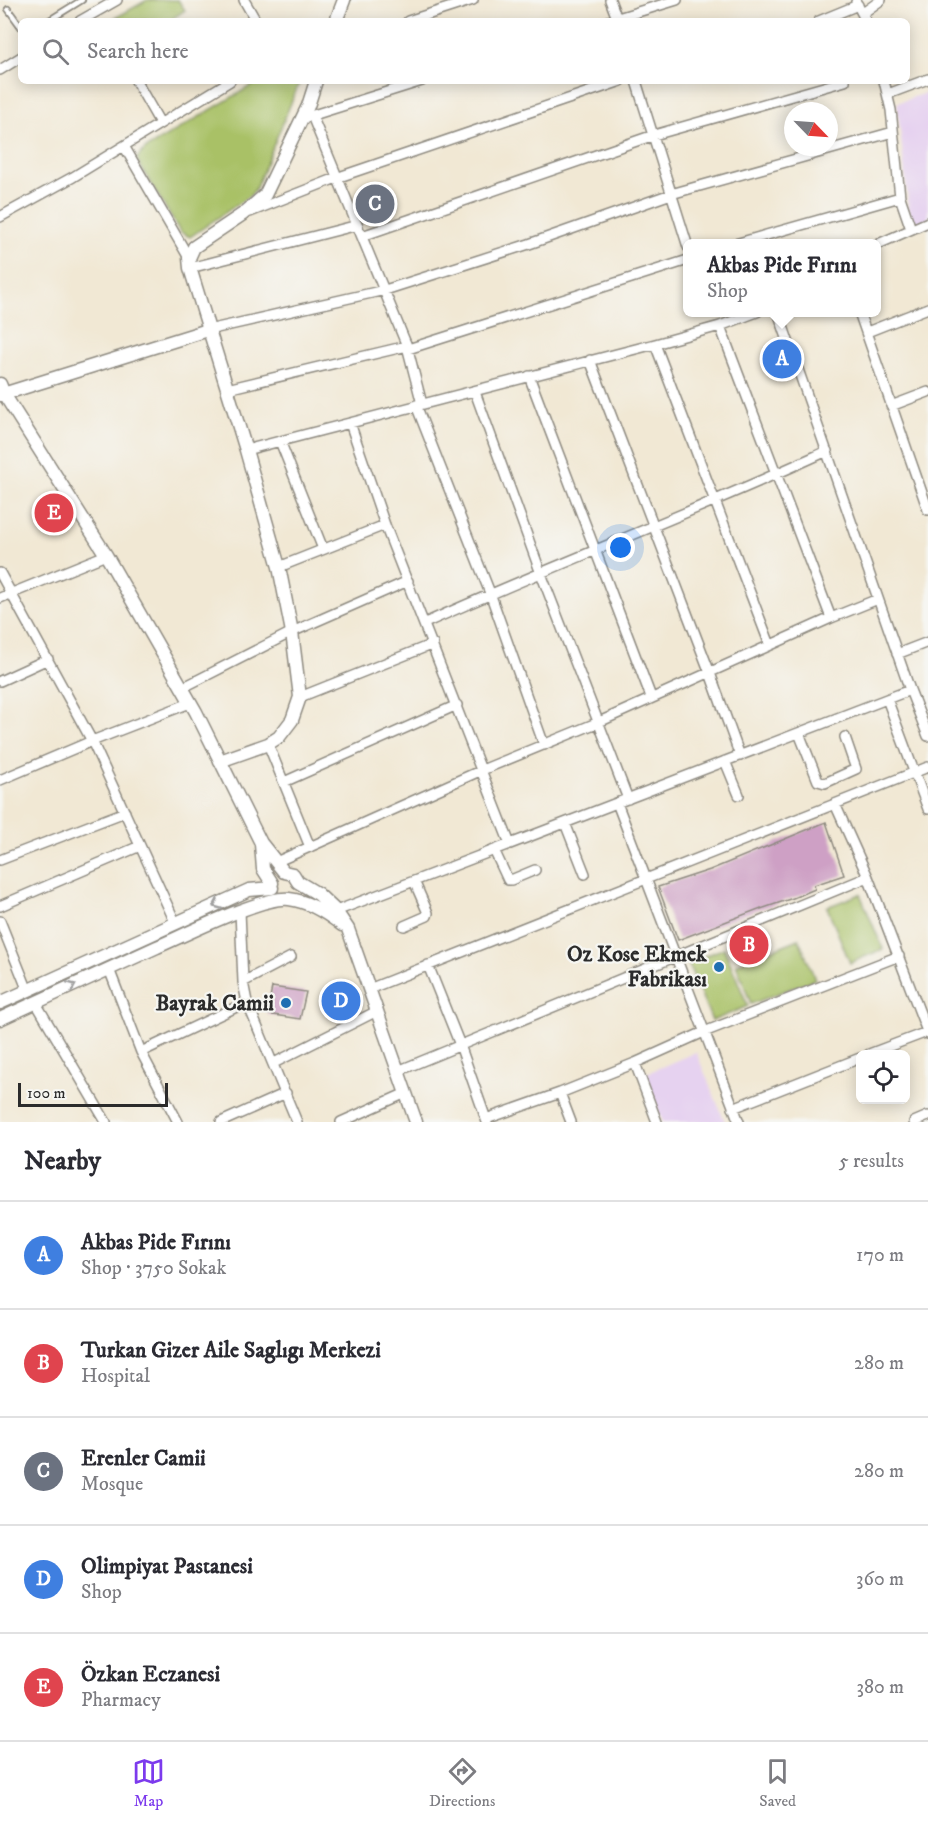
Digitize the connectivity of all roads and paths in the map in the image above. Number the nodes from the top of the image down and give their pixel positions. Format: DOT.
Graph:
graph roads {
  1 [pos="82,0"];
  2 [pos="244,0"];
  3 [pos="344,0"];
  4 [pos="610,0"];
  5 [pos="676,0"];
  6 [pos="881,0"];
  7 [pos="112,1"];
  8 [pos="468,1"];
  9 [pos="8,9"];
  10 [pos="860,10"];
  11 [pos="96,12"];
  12 [pos="53,18"];
  13 [pos="85,18"];
  14 [pos="99,18"];
  15 [pos="254,18"];
  16 [pos="337,18"];
  17 [pos="417,18"];
  18 [pos="614,18"];
  19 [pos="620,18"];
  20 [pos="830,18"];
  21 [pos="18,23"];
  22 [pos="18,59"];
  23 [pos="0,70"];
  24 [pos="928,79"];
  25 [pos="138,84"];
  26 [pos="225,84"];
  27 [pos="315,84"];
  28 [pos="412,84"];
  29 [pos="612,84"];
  30 [pos="637,84"];
  31 [pos="833,84"];
  32 [pos="885,84"];
  33 [pos="888,94"];
  34 [pos="307,117"];
  35 [pos="160,123"];
  36 [pos="893,132"];
  37 [pos="654,135"];
  38 [pos="124,146"];
  39 [pos="339,177"];
  40 [pos="671,194"];
  41 [pos="900,197"];
  42 [pos="243,214"];
  43 [pos="0,217"];
  44 [pos="928,222"];
  45 [pos="358,225"];
  46 [pos="911,229"];
  47 [pos="362,236"];
  48 [pos="685,239"];
  49 [pos="760,239"];
  50 [pos="881,243"];
  51 [pos="683,261"];
  52 [pos="190,263"];
  53 [pos="385,290"];
  54 [pos="928,308"];
  55 [pos="744,317"];
  56 [pos="780,317"];
  57 [pos="861,317"];
  58 [pos="720,326"];
  59 [pos="208,330"];
  60 [pos="867,332"];
  61 [pos="655,344"];
  62 [pos="408,348"];
  63 [pos="590,360"];
  64 [pos="529,376"];
  65 [pos="227,388"];
  66 [pos="1,391"];
  67 [pos="475,392"];
  68 [pos="928,392"];
  69 [pos="419,404"];
  70 [pos="891,406"];
  71 [pos="350,423"];
  72 [pos="280,441"];
  73 [pos="246,450"];
  74 [pos="827,451"];
  75 [pos="777,474"];
  76 [pos="924,488"];
  77 [pos="715,499"];
  78 [pos="928,510"];
  79 [pos="385,525"];
  80 [pos="653,525"];
  81 [pos="323,549"];
  82 [pos="595,549"];
  83 [pos="106,555"];
  84 [pos="279,567"];
  85 [pos="540,571"];
  86 [pos="0,573"];
  87 [pos="408,581"];
  88 [pos="12,592"];
  89 [pos="490,593"];
  90 [pos="0,598"];
  91 [pos="878,599"];
  92 [pos="831,618"];
  93 [pos="425,623"];
  94 [pos="292,632"];
  95 [pos="928,642"];
  96 [pos="433,644"];
  97 [pos="770,645"];
  98 [pos="897,654"];
  99 [pos="48,658"];
  100 [pos="710,673"];
  101 [pos="0,681"];
  102 [pos="182,688"];
  103 [pos="910,690"];
  104 [pos="300,697"];
  105 [pos="651,698"];
  106 [pos="887,699"];
  107 [pos="190,703"];
  108 [pos="457,705"];
  109 [pos="598,722"];
  110 [pos="799,733"];
  111 [pos="928,736"];
  112 [pos="845,737"];
  113 [pos="92,741"];
  114 [pos="268,744"];
  115 [pos="544,744"];
  116 [pos="740,756"];
  117 [pos="220,761"];
  118 [pos="725,761"];
  119 [pos="928,767"];
  120 [pos="482,770"];
  121 [pos="914,773"];
  122 [pos="0,780"];
  123 [pos="284,782"];
  124 [pos="739,795"];
  125 [pos="628,798"];
  126 [pos="617,803"];
  127 [pos="835,804"];
  128 [pos="928,809"];
  129 [pos="125,812"];
  130 [pos="565,823"];
  131 [pos="261,843"];
  132 [pos="510,844"];
  133 [pos="140,846"];
  134 [pos="310,847"];
  135 [pos="494,850"];
  136 [pos="0,860"];
  137 [pos="280,867"];
  138 [pos="263,869"];
  139 [pos="535,870"];
  140 [pos="585,874"];
  141 [pos="868,877"];
  142 [pos="645,879"];
  143 [pos="414,881"];
  144 [pos="298,882"];
  145 [pos="272,886"];
  146 [pos="249,890"];
  147 [pos="285,899"];
  148 [pos="0,906"];
  149 [pos="240,911"];
  150 [pos="335,914"];
  151 [pos="0,921"];
  152 [pos="176,924"];
  153 [pos="404,926"];
  154 [pos="675,956"];
  155 [pos="899,956"];
  156 [pos="291,957"];
  157 [pos="428,965"];
  158 [pos="109,969"];
  159 [pos="243,982"];
  160 [pos="369,989"];
  161 [pos="28,991"];
  162 [pos="247,1002"];
  163 [pos="36,1003"];
  164 [pos="0,1004"];
  165 [pos="377,1011"];
  166 [pos="0,1019"];
  167 [pos="704,1032"];
  168 [pos="928,1033"];
  169 [pos="460,1045"];
  170 [pos="880,1050"];
  171 [pos="141,1052"];
  172 [pos="856,1060"];
  173 [pos="274,1063"];
  174 [pos="635,1063"];
  175 [pos="398,1071"];
  176 [pos="406,1093"];
  177 [pos="560,1093"];
  178 [pos="286,1094"];
  179 [pos="733,1108"];
  180 [pos="928,1116"];
  181 [pos="486,1120"];
  182 [pos="106,1122"];
  183 [pos="178,1122"];
  184 [pos="221,1122"];
  185 [pos="297,1122"];
  186 [pos="341,1122"];
  187 [pos="416,1122"];
  188 [pos="571,1122"];
  189 [pos="657,1122"];
  190 [pos="739,1122"];
  191 [pos="914,1122"];
  1 -- 12 [label="lane"];
  2 -- 15 [label="street"];
  3 -- 16 [label="main road"];
  4 -- 18 [label="street"];
  5 -- 19 [label="street"];
  6 -- 10 [label="street"];
  7 -- 11 [label="street"];
  8 -- 17 [label="street"];
  9 -- 21 [label="lane"];
  10 -- 20 [label="street"];
  11 -- 13 [label="street"];
  11 -- 14 [label="street"];
  22 -- 23 [label="street"];
  24 -- 33 [label="street"];
  25 -- 35 [label="street"];
  26 -- 35 [label="street"];
  27 -- 34 [label="main road"];
  28 -- 34 [label="street"];
  29 -- 39 [label="street"];
  30 -- 37 [label="street"];
  31 -- 37 [label="street"];
  32 -- 33 [label="street"];
  33 -- 36 [label="street"];
  34 -- 39 [label="street"];
  34 -- 42 [label="main road"];
  35 -- 38 [label="street"];
  36 -- 40 [label="street"];
  36 -- 41 [label="street"];
  37 -- 40 [label="street"];
  37 -- 47 [label="street"];
  38 -- 43 [label="street"];
  38 -- 52 [label="street"];
  39 -- 42 [label="street"];
  39 -- 45 [label="street"];
  40 -- 48 [label="street"];
  40 -- 53 [label="street"];
  41 -- 46 [label="street"];
  41 -- 49 [label="street"];
  42 -- 52 [label="main road"];
  44 -- 46 [label="street"];
  45 -- 47 [label="street"];
  45 -- 52 [label="street"];
  46 -- 50 [label="street"];
  47 -- 53 [label="street"];
  51 -- 62 [label="street"];
  52 -- 59 [label="main road"];
  53 -- 59 [label="street"];
  53 -- 62 [label="street"];
  54 -- 60 [label="street"];
  55 -- 58 [label="street"];
  56 -- 74 [label="street"];
  57 -- 60 [label="street"];
  58 -- 61 [label="street"];
  58 -- 75 [label="street"];
  59 -- 65 [label="main road"];
  59 -- 66 [label="main road"];
  60 -- 70 [label="street"];
  61 -- 63 [label="street"];
  61 -- 77 [label="street"];
  62 -- 65 [label="street"];
  62 -- 69 [label="street"];
  63 -- 64 [label="street"];
  63 -- 80 [label="street"];
  64 -- 67 [label="street"];
  64 -- 82 [label="street"];
  65 -- 73 [label="main road"];
  66 -- 83 [label="main road"];
  67 -- 69 [label="street"];
  67 -- 85 [label="street"];
  68 -- 70 [label="street"];
  69 -- 71 [label="street"];
  69 -- 89 [label="street"];
  70 -- 76 [label="street"];
  71 -- 72 [label="street"];
  71 -- 79 [label="street"];
  72 -- 73 [label="street"];
  72 -- 81 [label="street"];
  73 -- 84 [label="main road"];
  74 -- 75 [label="street"];
  74 -- 91 [label="street"];
  75 -- 77 [label="street"];
  75 -- 92 [label="street"];
  76 -- 78 [label="street"];
  77 -- 80 [label="street"];
  77 -- 97 [label="street"];
  79 -- 81 [label="street"];
  79 -- 87 [label="street"];
  80 -- 82 [label="street"];
  80 -- 100 [label="street"];
  81 -- 84 [label="street"];
  82 -- 85 [label="street"];
  82 -- 105 [label="street"];
  83 -- 88 [label="street"];
  83 -- 102 [label="main road"];
  84 -- 94 [label="main road"];
  85 -- 89 [label="street"];
  85 -- 109 [label="street"];
  86 -- 88 [label="street"];
  87 -- 93 [label="street"];
  87 -- 94 [label="street"];
  88 -- 90 [label="street"];
  88 -- 99 [label="street"];
  89 -- 93 [label="street"];
  89 -- 115 [label="street"];
  91 -- 92 [label="street"];
  91 -- 98 [label="street"];
  92 -- 97 [label="street"];
  93 -- 96 [label="street"];
  94 -- 102 [label="street"];
  94 -- 104 [label="main road"];
  95 -- 98 [label="street"];
  96 -- 104 [label="street"];
  96 -- 108 [label="street"];
  97 -- 100 [label="street"];
  98 -- 103 [label="street"];
  99 -- 101 [label="street"];
  99 -- 113 [label="street"];
  100 -- 105 [label="street"];
  100 -- 116 [label="street"];
  102 -- 107 [label="main road"];
  103 -- 106 [label="street"];
  103 -- 111 [label="street"];
  104 -- 114 [label="main road"];
  105 -- 109 [label="street"];
  106 -- 110 [label="street"];
  106 -- 121 [label="street"];
  107 -- 113 [label="street"];
  107 -- 117 [label="main road"];
  108 -- 120 [label="street"];
  108 -- 123 [label="street"];
  109 -- 115 [label="street"];
  109 -- 125 [label="street"];
  110 -- 112 [label="street"];
  110 -- 116 [label="street"];
  113 -- 122 [label="street"];
  113 -- 129 [label="street"];
  114 -- 117 [label="main road"];
  114 -- 123 [label="street"];
  115 -- 120 [label="street"];
  116 -- 118 [label="street"];
  117 -- 131 [label="main road"];
  118 -- 124 [label="street"];
  118 -- 125 [label="street"];
  119 -- 121 [label="street"];
  120 -- 132 [label="street"];
  120 -- 134 [label="street"];
  121 -- 127 [label="street"];
  121 -- 128 [label="street"];
  123 -- 134 [label="street"];
  125 -- 126 [label="street"];
  126 -- 130 [label="street"];
  126 -- 142 [label="street"];
  127 -- 141 [label="street"];
  127 -- 142 [label="street"];
  129 -- 133 [label="street"];
  129 -- 136 [label="street"];
  130 -- 132 [label="street"];
  130 -- 140 [label="street"];
  131 -- 137 [label="main road"];
  131 -- 138 [label="main road"];
  132 -- 135 [label="street"];
  133 -- 148 [label="street"];
  133 -- 152 [label="street"];
  134 -- 137 [label="street"];
  135 -- 139 [label="street"];
  135 -- 143 [label="street"];
  137 -- 144 [label="main road"];
  137 -- 145 [label="main road"];
  138 -- 145 [label="main road"];
  138 -- 146 [label="main road"];
  141 -- 154 [label="street"];
  141 -- 155 [label="street"];
  142 -- 154 [label="street"];
  142 -- 157 [label="street"];
  143 -- 150 [label="street"];
  143 -- 153 [label="street"];
  144 -- 147 [label="main road"];
  144 -- 150 [label="main road"];
  145 -- 146 [label="main road"];
  145 -- 147 [label="main road"];
  146 -- 152 [label="main road, one-way"];
  147 -- 149 [label="main road"];
  147 -- 150 [label="main road"];
  149 -- 158 [label="main road"];
  149 -- 159 [label="street"];
  150 -- 160 [label="main road"];
  151 -- 161 [label="street"];
  152 -- 161 [label="main road"];
  154 -- 167 [label="street"];
  154 -- 169 [label="street"];
  155 -- 167 [label="street"];
  155 -- 168 [label="street"];
  156 -- 159 [label="street"];
  157 -- 160 [label="street"];
  157 -- 169 [label="street"];
  163 -- 158 [label="main road, one-way"];
  158 -- 171 [label="street"];
  159 -- 162 [label="street"];
  160 -- 165 [label="main road"];
  161 -- 164 [label="main road"];
  162 -- 171 [label="street"];
  162 -- 173 [label="street"];
  163 -- 166 [label="main road"];
  163 -- 182 [label="street"];
  165 -- 173 [label="street"];
  165 -- 175 [label="main road"];
  167 -- 174 [label="street"];
  167 -- 179 [label="street"];
  168 -- 170 [label="street"];
  169 -- 175 [label="street"];
  169 -- 181 [label="street"];
  171 -- 183 [label="street"];
  172 -- 179 [label="street"];
  173 -- 178 [label="street"];
  174 -- 177 [label="street"];
  174 -- 189 [label="street"];
  175 -- 176 [label="main road"];
  176 -- 186 [label="street"];
  176 -- 187 [label="main road"];
  177 -- 181 [label="street"];
  177 -- 188 [label="street"];
  178 -- 184 [label="street"];
  178 -- 185 [label="street"];
  179 -- 190 [label="street"];
  180 -- 191 [label="street"];
}
